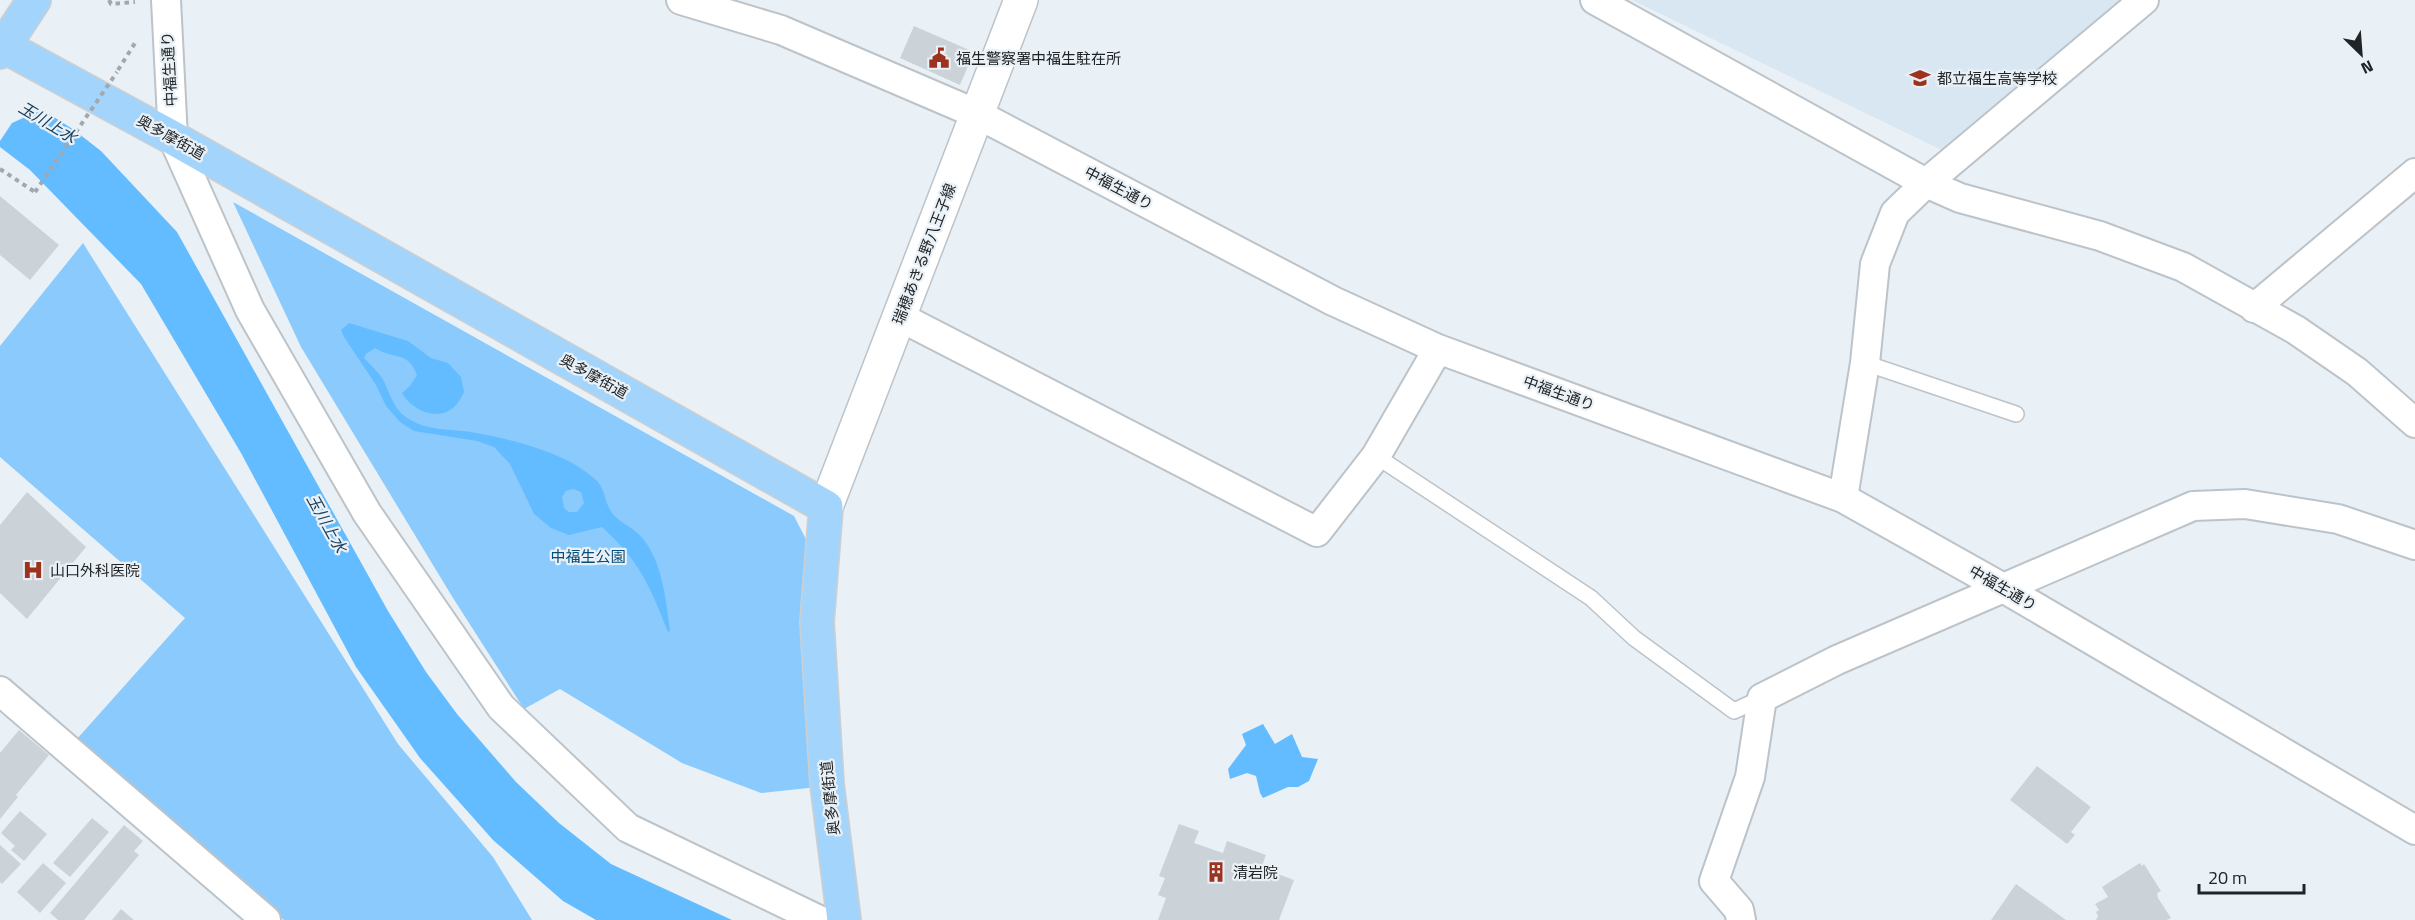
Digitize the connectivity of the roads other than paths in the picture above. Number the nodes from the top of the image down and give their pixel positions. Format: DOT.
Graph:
graph roads {
  1 [pos="34,0"];
  2 [pos="166,0"];
  3 [pos="681,0"];
  4 [pos="1021,0"];
  5 [pos="1595,0"];
  6 [pos="2144,0"];
  7 [pos="721,6"];
  8 [pos="1,48"];
  9 [pos="977,114"];
  10 [pos="173,138"];
  11 [pos="2415,173"];
  12 [pos="1926,183"];
  13 [pos="2254,308"];
  14 [pos="900,317"];
  15 [pos="1438,349"];
  16 [pos="1865,363"];
  17 [pos="2016,414"];
  18 [pos="2415,423"];
  19 [pos="1376,456"];
  20 [pos="1843,498"];
  21 [pos="826,507"];
  22 [pos="2415,545"];
  23 [pos="2005,589"];
  24 [pos="0,691"];
  25 [pos="1762,698"];
  26 [pos="2415,830"];
  27 [pos="259,918"];
  28 [pos="819,920"];
  29 [pos="844,920"];
  30 [pos="1741,920"];
  1 -- 8 [label="main road"];
  2 -- 10 [label="street, 中福生通り"];
  3 -- 7 [label="street, 中福生通り"];
  4 -- 9 [label="main road, 瑞穂あきる野八王子線"];
  5 -- 12 [label="street"];
  6 -- 12 [label="street"];
  7 -- 9 [label="street, 中福生通り"];
  8 -- 10 [label="main road, 奥多摩街道"];
  9 -- 14 [label="main road, 瑞穂あきる野八王子線"];
  9 -- 15 [label="street, 中福生通り"];
  10 -- 21 [label="main road, 奥多摩街道"];
  10 -- 28 [label="street"];
  11 -- 13 [label="street"];
  12 -- 13 [label="street"];
  12 -- 16 [label="street"];
  13 -- 18 [label="street"];
  14 -- 19 [label="street"];
  14 -- 21 [label="main road, 瑞穂あきる野八王子線"];
  15 -- 19 [label="street"];
  15 -- 20 [label="street, 中福生通り"];
  16 -- 17 [label="lane"];
  16 -- 20 [label="street"];
  19 -- 25 [label="lane"];
  20 -- 23 [label="street, 中福生通り"];
  21 -- 29 [label="main road, 奥多摩街道"];
  22 -- 23 [label="street"];
  23 -- 25 [label="street"];
  23 -- 26 [label="street, 中福生通り"];
  24 -- 27 [label="street"];
  25 -- 30 [label="street"];
}
